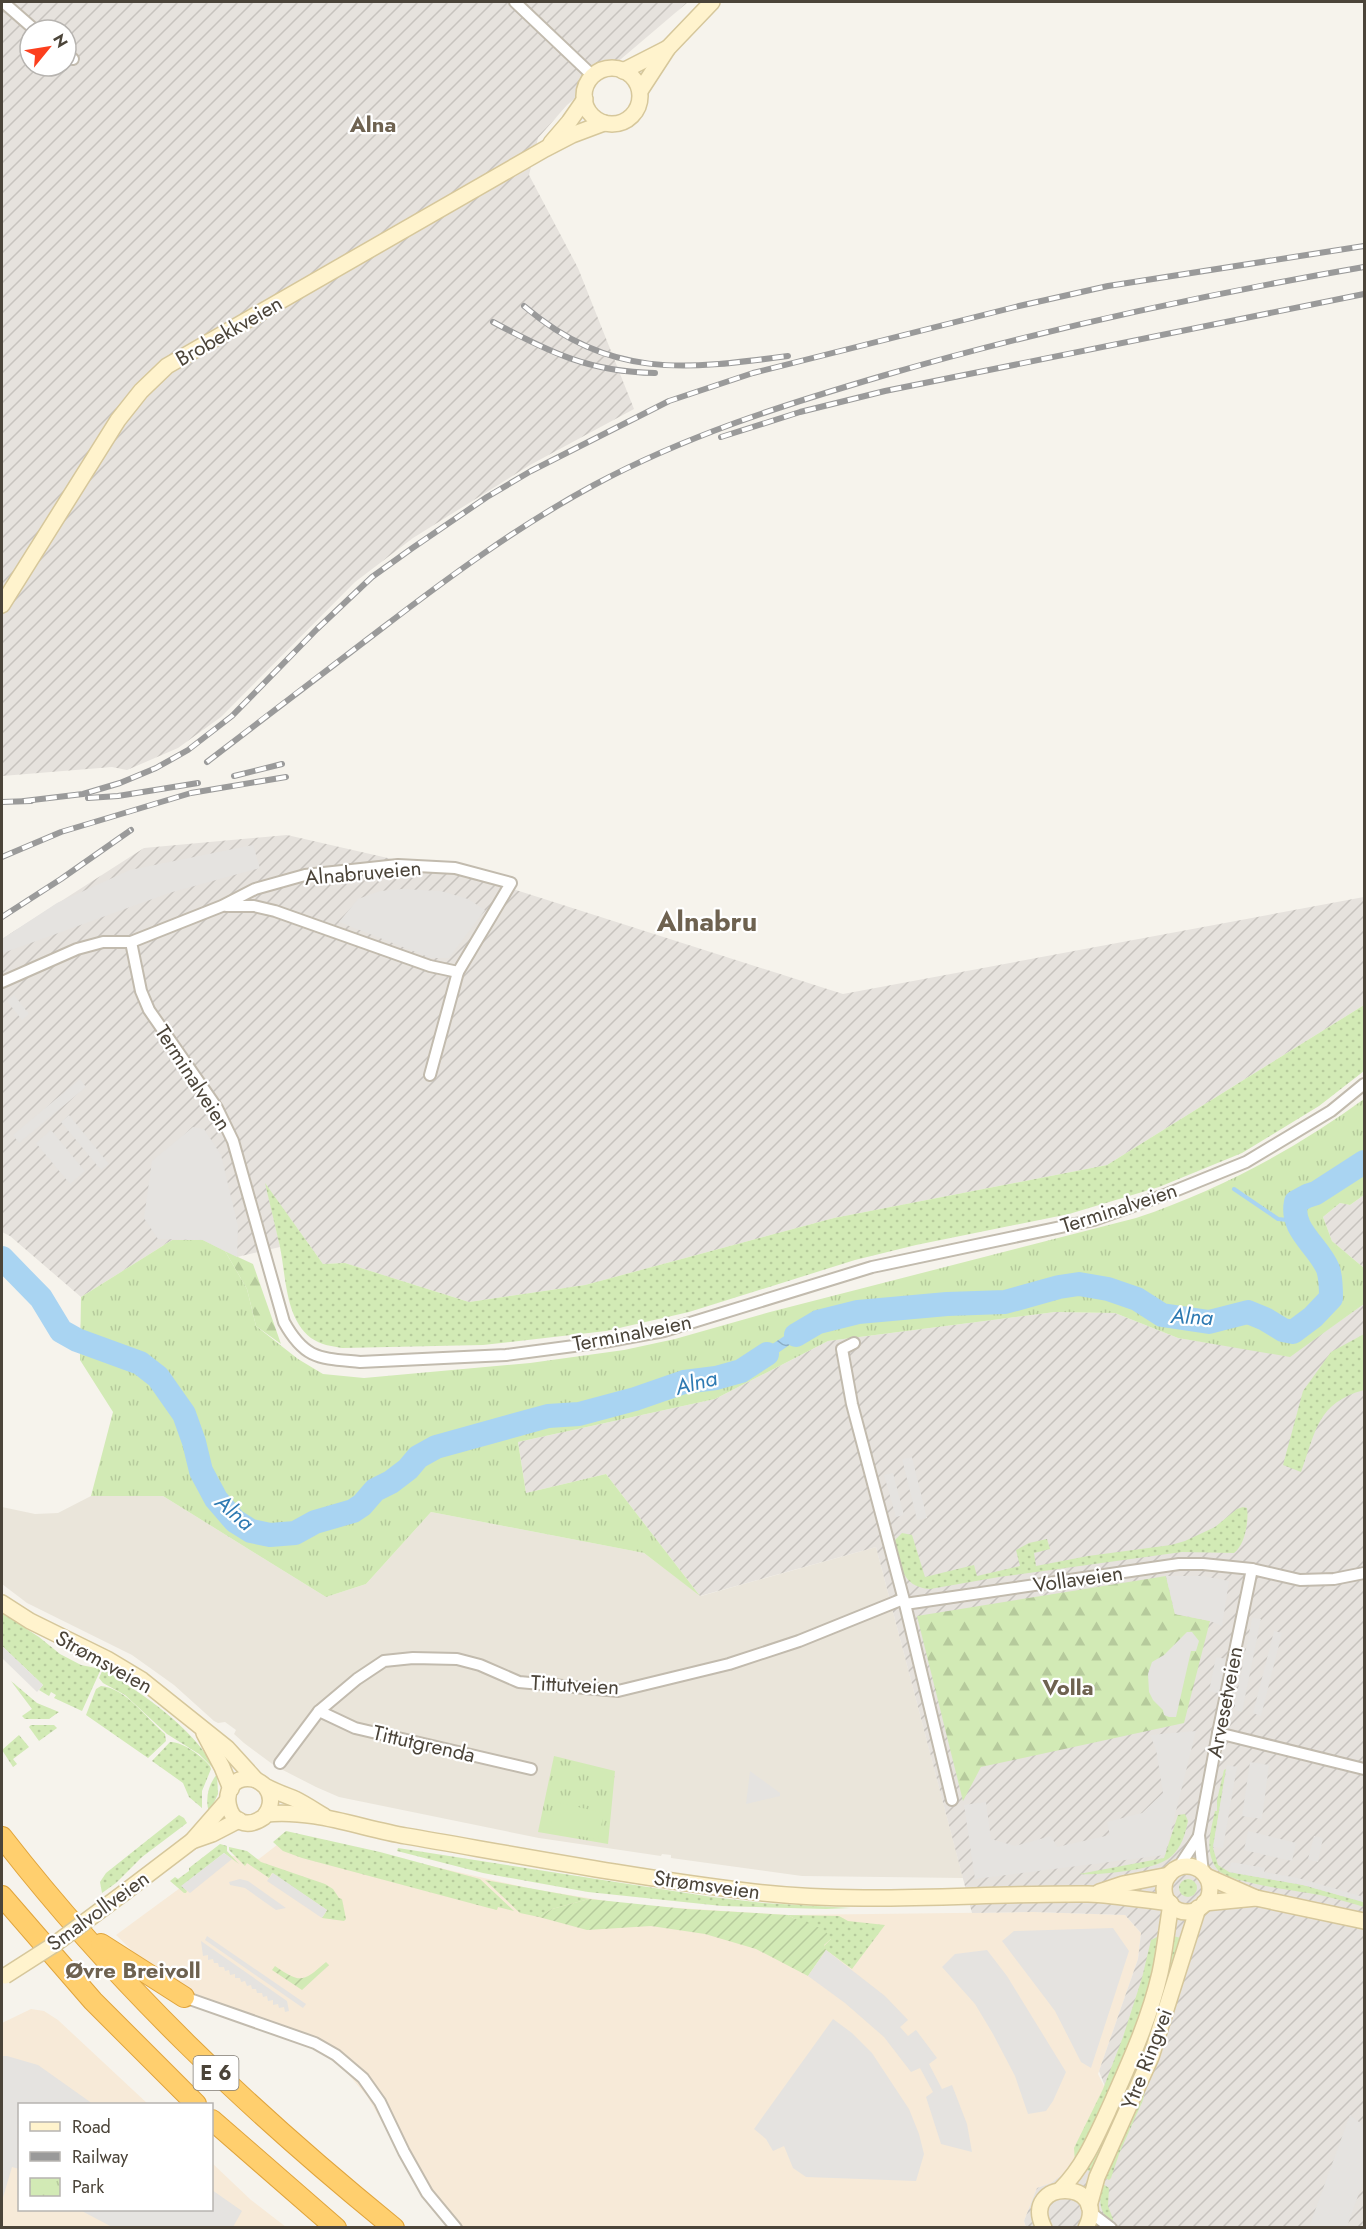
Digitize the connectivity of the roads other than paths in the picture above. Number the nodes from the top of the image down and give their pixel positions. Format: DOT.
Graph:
graph roads {
  1 [pos="3,2"];
  2 [pos="516,2"];
  3 [pos="712,2"];
  4 [pos="21,18"];
  5 [pos="668,48"];
  6 [pos="623,71"];
  7 [pos="593,76"];
  8 [pos="640,91"];
  9 [pos="585,99"];
  10 [pos="604,123"];
  11 [pos="545,149"];
  12 [pos="2,605"];
  13 [pos="222,906"];
  14 [pos="131,942"];
  15 [pos="458,972"];
  16 [pos="2,982"];
  17 [pos="430,1075"];
  18 [pos="1365,1084"];
  19 [pos="854,1343"];
  20 [pos="1252,1569"];
  21 [pos="1365,1573"];
  22 [pos="904,1602"];
  23 [pos="2,1603"];
  24 [pos="319,1711"];
  25 [pos="201,1728"];
  26 [pos="1218,1733"];
  27 [pos="280,1763"];
  28 [pos="531,1769"];
  29 [pos="1365,1769"];
  30 [pos="260,1783"];
  31 [pos="229,1795"];
  32 [pos="952,1800"];
  33 [pos="266,1814"];
  34 [pos="329,1819"];
  35 [pos="239,1820"];
  36 [pos="1199,1835"];
  37 [pos="2,1837"];
  38 [pos="192,1841"];
  39 [pos="1173,1871"];
  40 [pos="1205,1874"];
  41 [pos="1090,1894"];
  42 [pos="2,1896"];
  43 [pos="1256,1898"];
  44 [pos="1170,1904"];
  45 [pos="1201,1906"];
  46 [pos="1365,1921"];
  47 [pos="78,1929"];
  48 [pos="3,1977"];
  49 [pos="184,1997"];
  50 [pos="195,2103"];
  51 [pos="213,2121"];
  52 [pos="1060,2189"];
  53 [pos="1089,2209"];
  54 [pos="1042,2226"];
  55 [pos="336,2228"];
  56 [pos="394,2228"];
  57 [pos="456,2228"];
  58 [pos="1086,2228"];
  59 [pos="1111,2228"];
  1 -- 4 [label="street"];
  2 -- 7 [label="street"];
  3 -- 5 [label="main road"];
  5 -- 6 [label="main road"];
  5 -- 8 [label="main road"];
  6 -- 7 [label="main road"];
  6 -- 8 [label="main road"];
  7 -- 9 [label="main road"];
  8 -- 10 [label="main road"];
  9 -- 10 [label="main road"];
  9 -- 11 [label="main road, Brobekkveien"];
  10 -- 11 [label="main road, Brobekkveien"];
  11 -- 12 [label="main road, Brobekkveien"];
  13 -- 14 [label="street, Alnabruveien"];
  13 -- 15 [label="street, Alnabruveien"];
  13 -- 15 [label="street, Alnabruveien"];
  14 -- 16 [label="street, Alnabruveien"];
  14 -- 18 [label="street, Terminalveien"];
  15 -- 17 [label="street, Alnabruveien"];
  19 -- 22 [label="street"];
  20 -- 21 [label="street, Vollaveien"];
  20 -- 22 [label="street, Vollaveien"];
  20 -- 26 [label="street, Arvesetveien"];
  22 -- 24 [label="street, Tittutveien"];
  22 -- 32 [label="street"];
  23 -- 25 [label="main road, Strømsveien"];
  24 -- 27 [label="street, Tittutveien"];
  24 -- 28 [label="street, Tittutgrenda"];
  25 -- 30 [label="main road, Strømsveien"];
  25 -- 31 [label="main road, Strømsveien"];
  26 -- 29 [label="street"];
  26 -- 36 [label="street, Arvesetveien"];
  30 -- 31 [label="main road"];
  30 -- 33 [label="main road"];
  30 -- 34 [label="main road, Strømsveien"];
  31 -- 35 [label="main road"];
  31 -- 38 [label="main road, Smalvollveien"];
  33 -- 34 [label="main road, Strømsveien"];
  33 -- 35 [label="main road"];
  34 -- 41 [label="main road, Strømsveien"];
  35 -- 38 [label="main road, Smalvollveien"];
  36 -- 39 [label="street, Arvesetveien"];
  36 -- 40 [label="street, Arvesetveien"];
  37 -- 47 [label="highway, E 6"];
  38 -- 48 [label="main road, Smalvollveien, bridge"];
  39 -- 40 [label="main road"];
  39 -- 41 [label="main road, Strømsveien"];
  39 -- 44 [label="main road"];
  40 -- 43 [label="main road"];
  40 -- 45 [label="main road"];
  41 -- 44 [label="main road, Strømsveien"];
  42 -- 50 [label="highway, E 6"];
  43 -- 45 [label="main road"];
  43 -- 46 [label="main road"];
  44 -- 45 [label="main road"];
  44 -- 52 [label="main road, Ytre Ringvei"];
  45 -- 53 [label="main road, Ytre Ringvei"];
  47 -- 49 [label="highway"];
  47 -- 56 [label="highway, E 6"];
  49 -- 57 [label="street"];
  51 -- 55 [label="highway, E 6"];
  52 -- 53 [label="main road"];
  52 -- 54 [label="main road, Ytre Ringvei"];
  53 -- 58 [label="main road, Ytre Ringvei"];
  53 -- 59 [label="street"];
}
